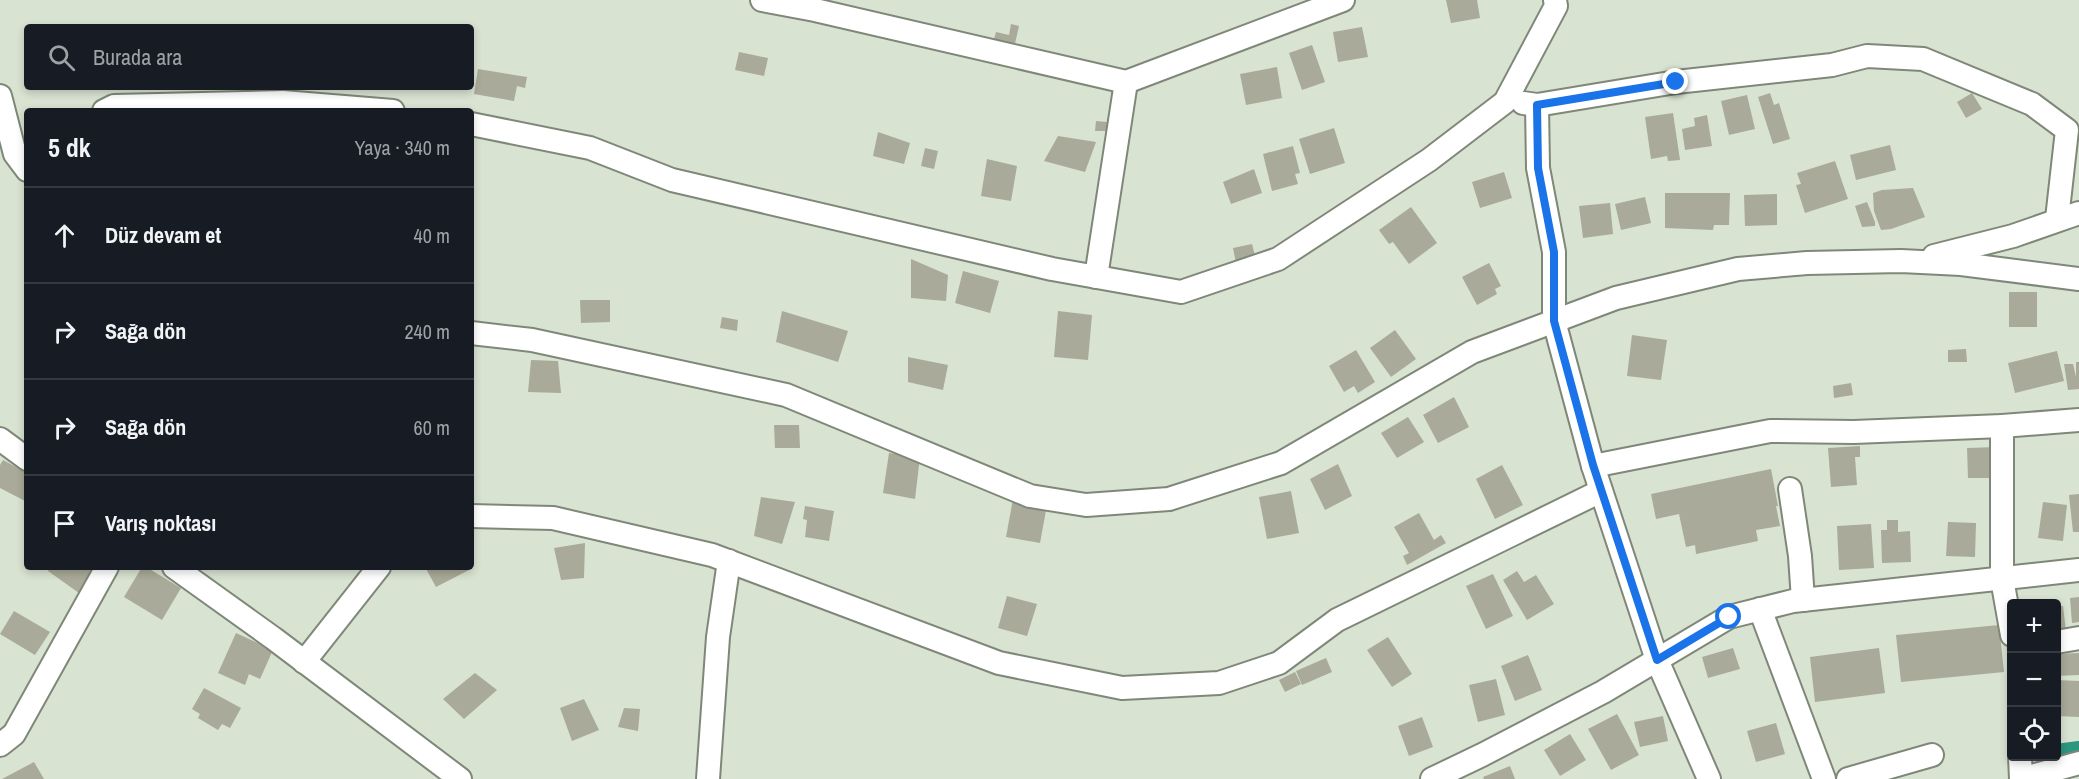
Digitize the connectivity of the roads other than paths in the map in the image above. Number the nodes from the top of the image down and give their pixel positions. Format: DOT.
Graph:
graph roads {
  1 [pos="762,0"];
  2 [pos="1343,0"];
  3 [pos="1555,0"];
  4 [pos="1126,82"];
  5 [pos="0,96"];
  6 [pos="1505,102"];
  7 [pos="1537,105"];
  8 [pos="110,108"];
  9 [pos="356,108"];
  10 [pos="474,125"];
  11 [pos="17,159"];
  12 [pos="2079,213"];
  13 [pos="2057,219"];
  14 [pos="1901,261"];
  15 [pos="1096,277"];
  16 [pos="2079,279"];
  17 [pos="1554,321"];
  18 [pos="474,333"];
  19 [pos="2079,420"];
  20 [pos="2002,426"];
  21 [pos="0,439"];
  22 [pos="24,457"];
  23 [pos="1593,465"];
  24 [pos="1790,489"];
  25 [pos="1601,491"];
  26 [pos="474,516"];
  27 [pos="729,561"];
  28 [pos="105,570"];
  29 [pos="178,570"];
  30 [pos="377,570"];
  31 [pos="2079,570"];
  32 [pos="2002,579"];
  33 [pos="1803,600"];
  34 [pos="2007,607"];
  35 [pos="1760,609"];
  36 [pos="2079,639"];
  37 [pos="2061,641"];
  38 [pos="1657,660"];
  39 [pos="304,662"];
  40 [pos="0,745"];
  41 [pos="1932,755"];
  42 [pos="2020,761"];
  43 [pos="2079,764"];
  44 [pos="2053,775"];
  45 [pos="1852,778"];
  46 [pos="460,779"];
  47 [pos="708,779"];
  48 [pos="1432,779"];
  49 [pos="1709,779"];
  50 [pos="1824,779"];
  51 [pos="2021,779"];
  1 -- 4 [label="street"];
  2 -- 4 [label="street"];
  3 -- 6 [label="street"];
  4 -- 15 [label="street"];
  5 -- 11 [label="street"];
  6 -- 7 [label="street"];
  6 -- 15 [label="street"];
  7 -- 13 [label="street"];
  7 -- 17 [label="street"];
  8 -- 9 [label="street"];
  10 -- 15 [label="street"];
  12 -- 13 [label="street"];
  13 -- 14 [label="street"];
  14 -- 16 [label="street"];
  14 -- 17 [label="street"];
  17 -- 18 [label="street"];
  17 -- 23 [label="street"];
  19 -- 20 [label="street"];
  20 -- 23 [label="street"];
  20 -- 32 [label="street"];
  21 -- 22 [label="street"];
  23 -- 25 [label="street"];
  24 -- 33 [label="street"];
  25 -- 27 [label="street"];
  25 -- 38 [label="street"];
  26 -- 27 [label="street"];
  27 -- 47 [label="street"];
  28 -- 40 [label="street"];
  29 -- 39 [label="street"];
  30 -- 39 [label="street"];
  31 -- 32 [label="street"];
  32 -- 33 [label="street"];
  32 -- 34 [label="street"];
  33 -- 35 [label="street"];
  35 -- 38 [label="street"];
  35 -- 50 [label="street"];
  36 -- 37 [label="street"];
  38 -- 48 [label="street"];
  38 -- 49 [label="street"];
  39 -- 46 [label="street"];
  41 -- 45 [label="street"];
  42 -- 51 [label="street"];
  43 -- 44 [label="street"];
  44 -- 51 [label="street"];
}
